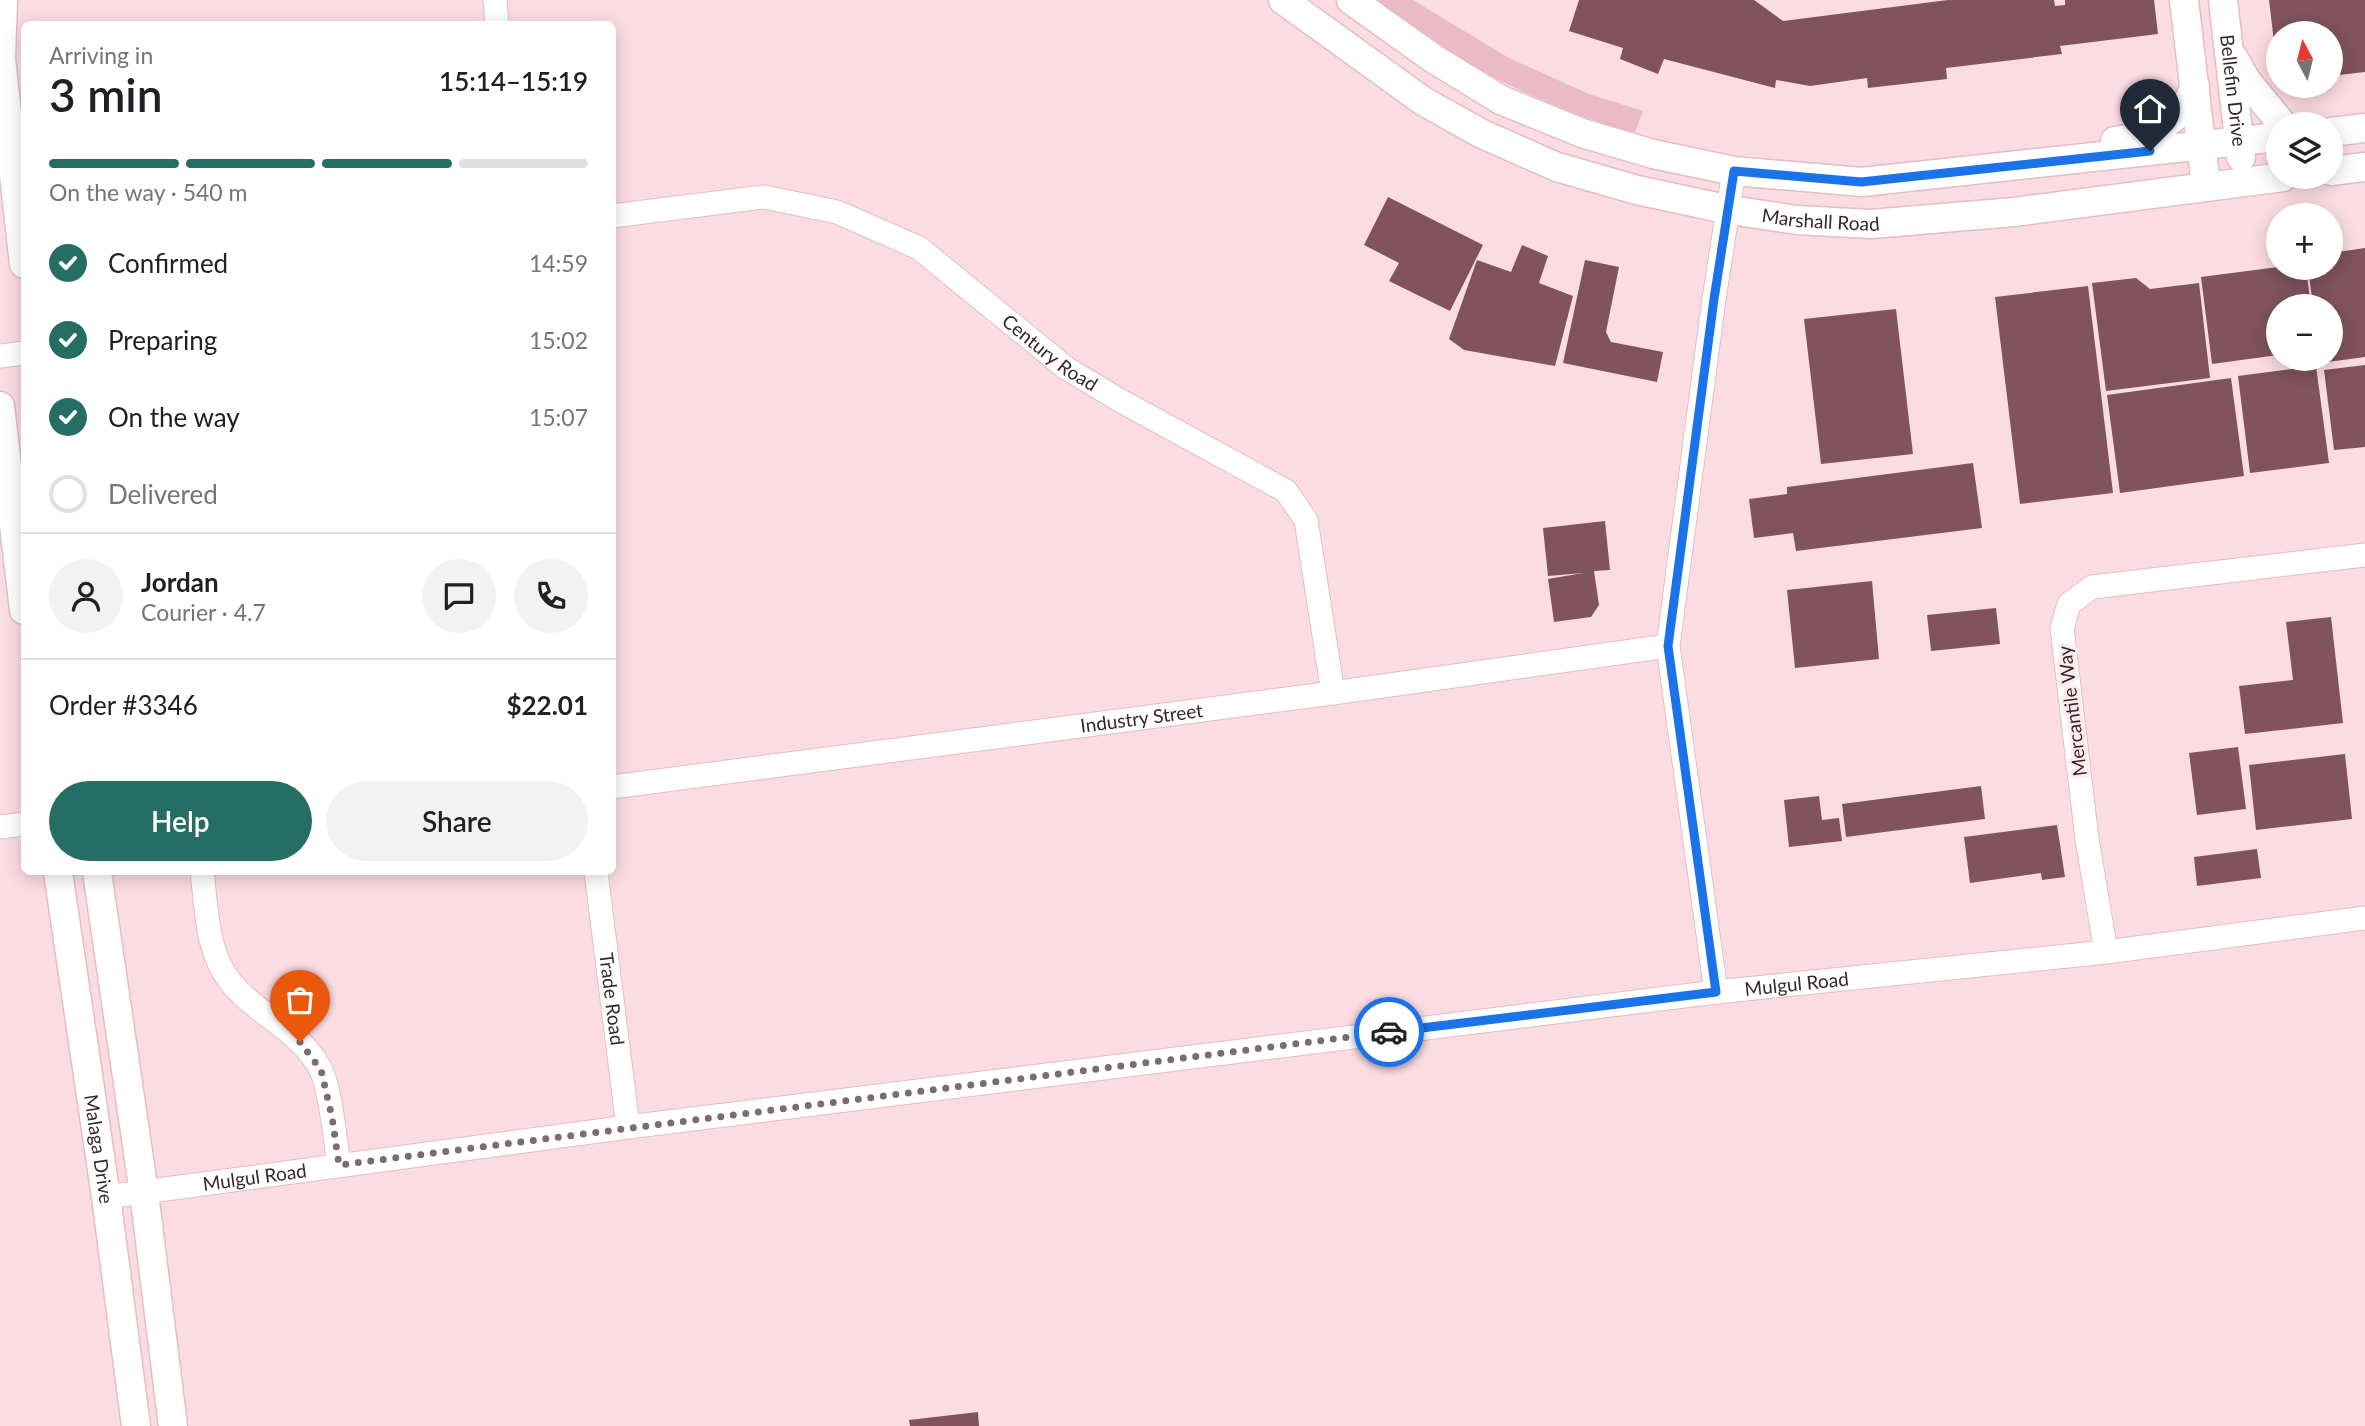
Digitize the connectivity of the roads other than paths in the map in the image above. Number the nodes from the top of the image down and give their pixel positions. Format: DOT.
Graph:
graph roads {
  1 [pos="3,0"];
  2 [pos="495,0"];
  3 [pos="1283,0"];
  4 [pos="1351,0"];
  5 [pos="2184,0"];
  6 [pos="2222,0"];
  7 [pos="497,21"];
  8 [pos="2227,45"];
  9 [pos="2195,86"];
  10 [pos="2272,112"];
  11 [pos="2365,128"];
  12 [pos="2343,131"];
  13 [pos="2266,138"];
  14 [pos="2239,141"];
  15 [pos="2202,145"];
  16 [pos="2365,167"];
  17 [pos="2343,170"];
  18 [pos="1734,171"];
  19 [pos="1924,176"];
  20 [pos="2266,179"];
  21 [pos="2245,181"];
  22 [pos="2206,186"];
  23 [pos="1730,210"];
  24 [pos="616,216"];
  25 [pos="21,237"];
  26 [pos="21,353"];
  27 [pos="0,356"];
  28 [pos="0,405"];
  29 [pos="2365,555"];
  30 [pos="21,584"];
  31 [pos="1668,646"];
  32 [pos="1333,693"];
  33 [pos="616,786"];
  34 [pos="21,824"];
  35 [pos="0,827"];
  36 [pos="58,875"];
  37 [pos="97,875"];
  38 [pos="202,875"];
  39 [pos="596,875"];
  40 [pos="2365,918"];
  41 [pos="2106,952"];
  42 [pos="1716,992"];
  43 [pos="628,1127"];
  44 [pos="339,1165"];
  45 [pos="144,1193"];
  46 [pos="106,1197"];
  47 [pos="136,1426"];
  48 [pos="173,1426"];
  1 -- 25 [label="main road"];
  2 -- 7 [label="street"];
  3 -- 23 [label="main road, Marshall Road"];
  4 -- 18 [label="main road, Marshall Road"];
  5 -- 9 [label="main road, Bellefin Drive"];
  6 -- 8 [label="main road, Bellefin Drive"];
  8 -- 10 [label="main road"];
  8 -- 14 [label="main road, Bellefin Drive"];
  9 -- 15 [label="main road, Bellefin Drive"];
  9 -- 19 [label="main road"];
  11 -- 12 [label="main road"];
  13 -- 14 [label="main road, Marshall Road"];
  14 -- 15 [label="main road, Marshall Road"];
  14 -- 21 [label="main road, Bellefin Drive"];
  15 -- 19 [label="main road, Marshall Road"];
  15 -- 22 [label="main road, Bellefin Drive"];
  16 -- 17 [label="main road"];
  18 -- 19 [label="main road, Marshall Road"];
  18 -- 23 [label="street"];
  20 -- 21 [label="main road, Marshall Road"];
  21 -- 22 [label="main road, Marshall Road"];
  22 -- 23 [label="main road, Marshall Road"];
  23 -- 31 [label="street"];
  24 -- 32 [label="street, Century Road"];
  26 -- 27 [label="street"];
  28 -- 30 [label="main road"];
  29 -- 41 [label="street, Mercantile Way"];
  31 -- 32 [label="street, Industry Street"];
  31 -- 42 [label="street"];
  32 -- 33 [label="street, Industry Street"];
  34 -- 35 [label="street"];
  36 -- 46 [label="main road, Malaga Drive"];
  37 -- 45 [label="main road, Malaga Drive"];
  38 -- 44 [label="street"];
  39 -- 43 [label="street, Trade Road"];
  40 -- 41 [label="street, Mulgul Road"];
  41 -- 42 [label="street, Mulgul Road"];
  42 -- 43 [label="street, Mulgul Road"];
  43 -- 44 [label="street, Mulgul Road"];
  44 -- 45 [label="street, Mulgul Road"];
  45 -- 46 [label="street, Mulgul Road"];
  45 -- 48 [label="main road, Malaga Drive"];
  46 -- 47 [label="main road, Malaga Drive"];
}
